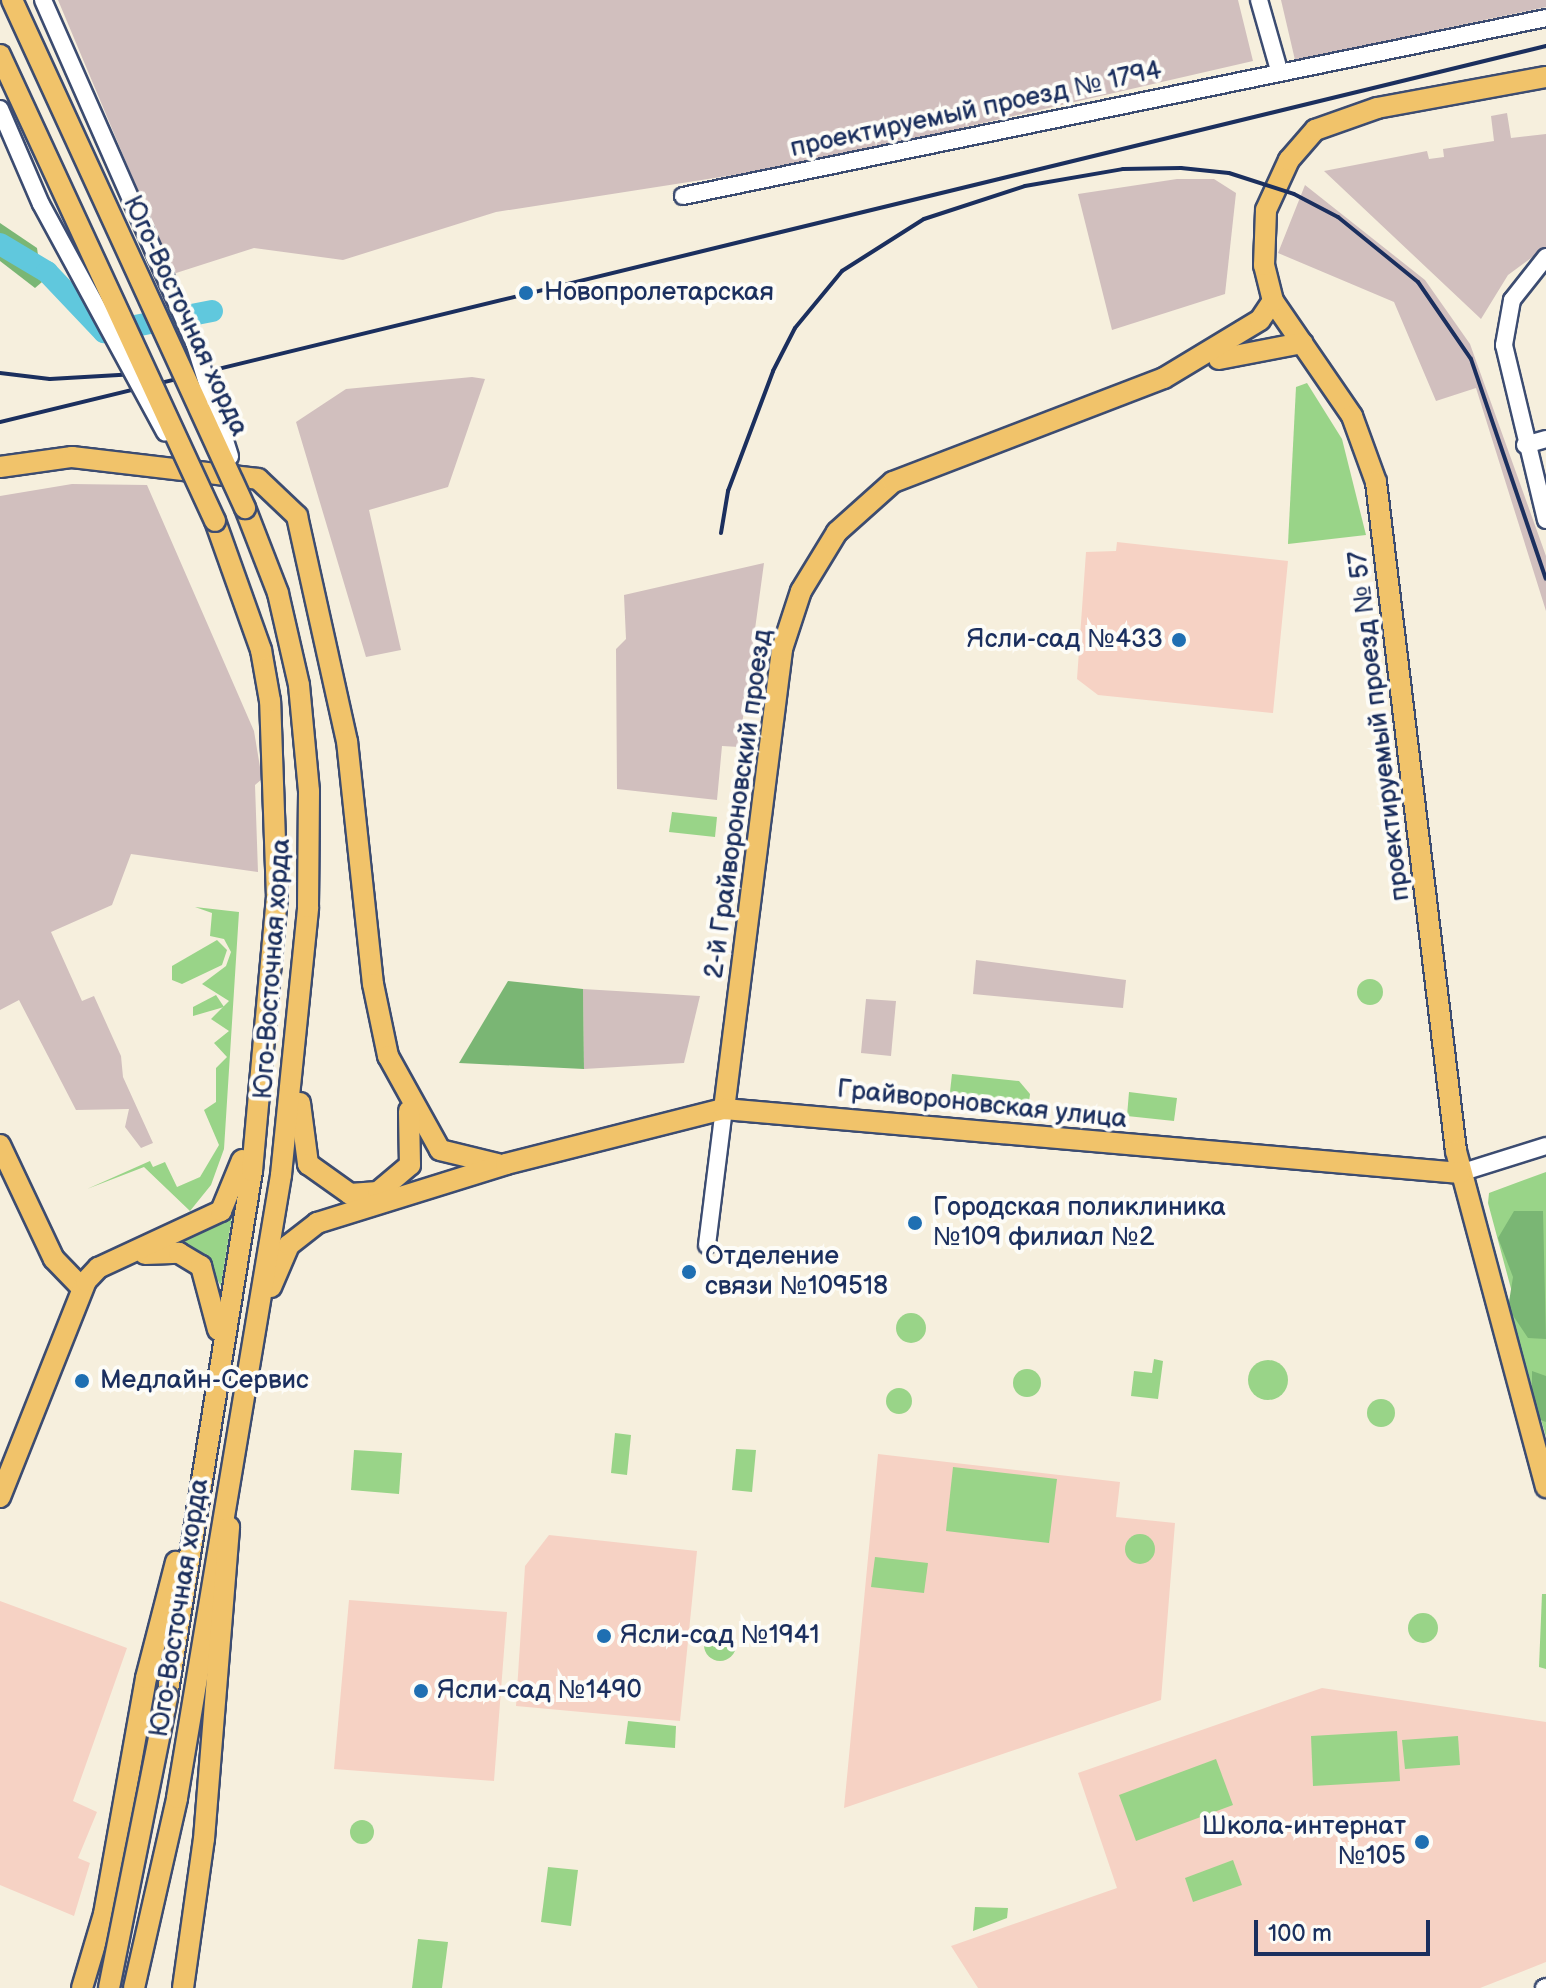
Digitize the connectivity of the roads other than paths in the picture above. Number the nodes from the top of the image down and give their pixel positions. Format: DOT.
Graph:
graph roads {
  1 [pos="12,0"];
  2 [pos="43,0"];
  3 [pos="1259,0"];
  4 [pos="1546,18"];
  5 [pos="0,55"];
  6 [pos="1279,70"];
  7 [pos="1546,77"];
  8 [pos="0,109"];
  9 [pos="683,196"];
  10 [pos="1546,257"];
  11 [pos="1273,301"];
  12 [pos="1302,343"];
  13 [pos="1177,371"];
  14 [pos="1546,439"];
  15 [pos="1525,445"];
  16 [pos="0,467"];
  17 [pos="245,508"];
  18 [pos="1546,520"];
  19 [pos="215,521"];
  20 [pos="300,997"];
  21 [pos="262,1075"];
  22 [pos="407,1100"];
  23 [pos="724,1109"];
  24 [pos="0,1145"];
  25 [pos="1546,1146"];
  26 [pos="506,1164"];
  27 [pos="1460,1173"];
  28 [pos="707,1245"];
  29 [pos="133,1255"];
  30 [pos="82,1288"];
  31 [pos="220,1362"];
  32 [pos="248,1367"];
  33 [pos="232,1441"];
  34 [pos="200,1474"];
  35 [pos="1546,1487"];
  36 [pos="0,1497"];
  37 [pos="82,1988"];
  38 [pos="109,1988"];
  39 [pos="134,1988"];
  40 [pos="183,1988"];
  1 -- 17 [label="main road, Юго-Восточная хорда, bridge"];
  2 -- 17 [label="street, bridge"];
  3 -- 6 [label="street"];
  4 -- 6 [label="street, проектируемый проезд № 1794"];
  5 -- 19 [label="main road, Юго-Восточная хорда, bridge"];
  6 -- 9 [label="street, проектируемый проезд № 1794"];
  7 -- 11 [label="main road"];
  8 -- 19 [label="street, bridge"];
  10 -- 15 [label="street"];
  11 -- 12 [label="main road, проектируемый проезд № 57"];
  11 -- 13 [label="main road, 2-й Грайвороновский проезд"];
  12 -- 13 [label="main road"];
  12 -- 27 [label="main road, проектируемый проезд № 57"];
  13 -- 23 [label="main road, 2-й Грайвороновский проезд"];
  14 -- 15 [label="street"];
  15 -- 18 [label="street"];
  16 -- 22 [label="main road"];
  17 -- 20 [label="main road, Юго-Восточная хорда"];
  19 -- 21 [label="main road, Юго-Восточная хорда"];
  20 -- 22 [label="main road"];
  20 -- 32 [label="main road, Юго-Восточная хорда"];
  21 -- 29 [label="main road"];
  21 -- 31 [label="main road, Юго-Восточная хорда"];
  22 -- 26 [label="main road"];
  23 -- 26 [label="main road, Грайвороновская улица"];
  23 -- 27 [label="main road, Грайвороновская улица"];
  23 -- 28 [label="street"];
  24 -- 30 [label="main road"];
  25 -- 27 [label="street"];
  26 -- 32 [label="main road"];
  27 -- 35 [label="main road, проектируемый проезд № 57"];
  29 -- 30 [label="main road"];
  29 -- 31 [label="main road"];
  30 -- 36 [label="main road"];
  31 -- 34 [label="main road, Юго-Восточная хорда"];
  32 -- 33 [label="main road, Юго-Восточная хорда"];
  33 -- 39 [label="main road, Юго-Восточная хорда"];
  33 -- 40 [label="main road"];
  34 -- 37 [label="main road"];
  34 -- 38 [label="main road, Юго-Восточная хорда, bridge"];
}
